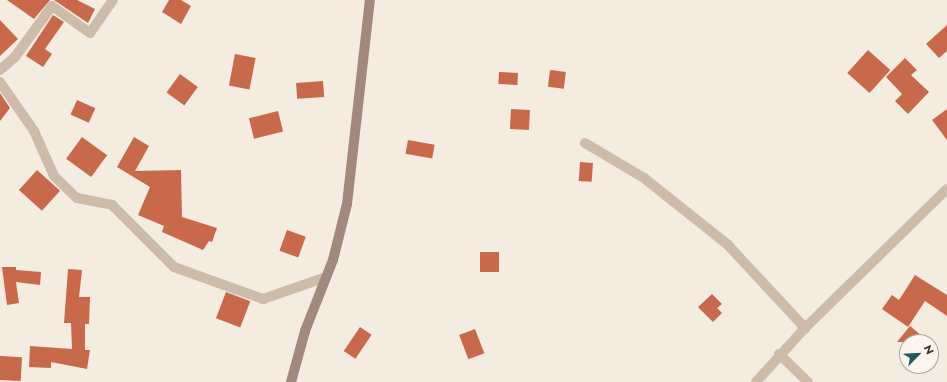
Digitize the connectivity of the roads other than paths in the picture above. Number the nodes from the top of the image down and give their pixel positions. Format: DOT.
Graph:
graph roads {
  1 [pos="113,0"];
  2 [pos="370,0"];
  3 [pos="0,70"];
  4 [pos="0,82"];
  5 [pos="585,143"];
  6 [pos="947,189"];
  7 [pos="326,277"];
  8 [pos="805,328"];
  9 [pos="779,354"];
  10 [pos="291,382"];
  11 [pos="756,382"];
  12 [pos="808,382"];
  1 -- 3 [label="street"];
  2 -- 7 [label="street"];
  4 -- 7 [label="street"];
  5 -- 8 [label="street"];
  6 -- 8 [label="street"];
  7 -- 10 [label="street"];
  8 -- 9 [label="street"];
  9 -- 11 [label="street"];
  9 -- 12 [label="street"];
}
